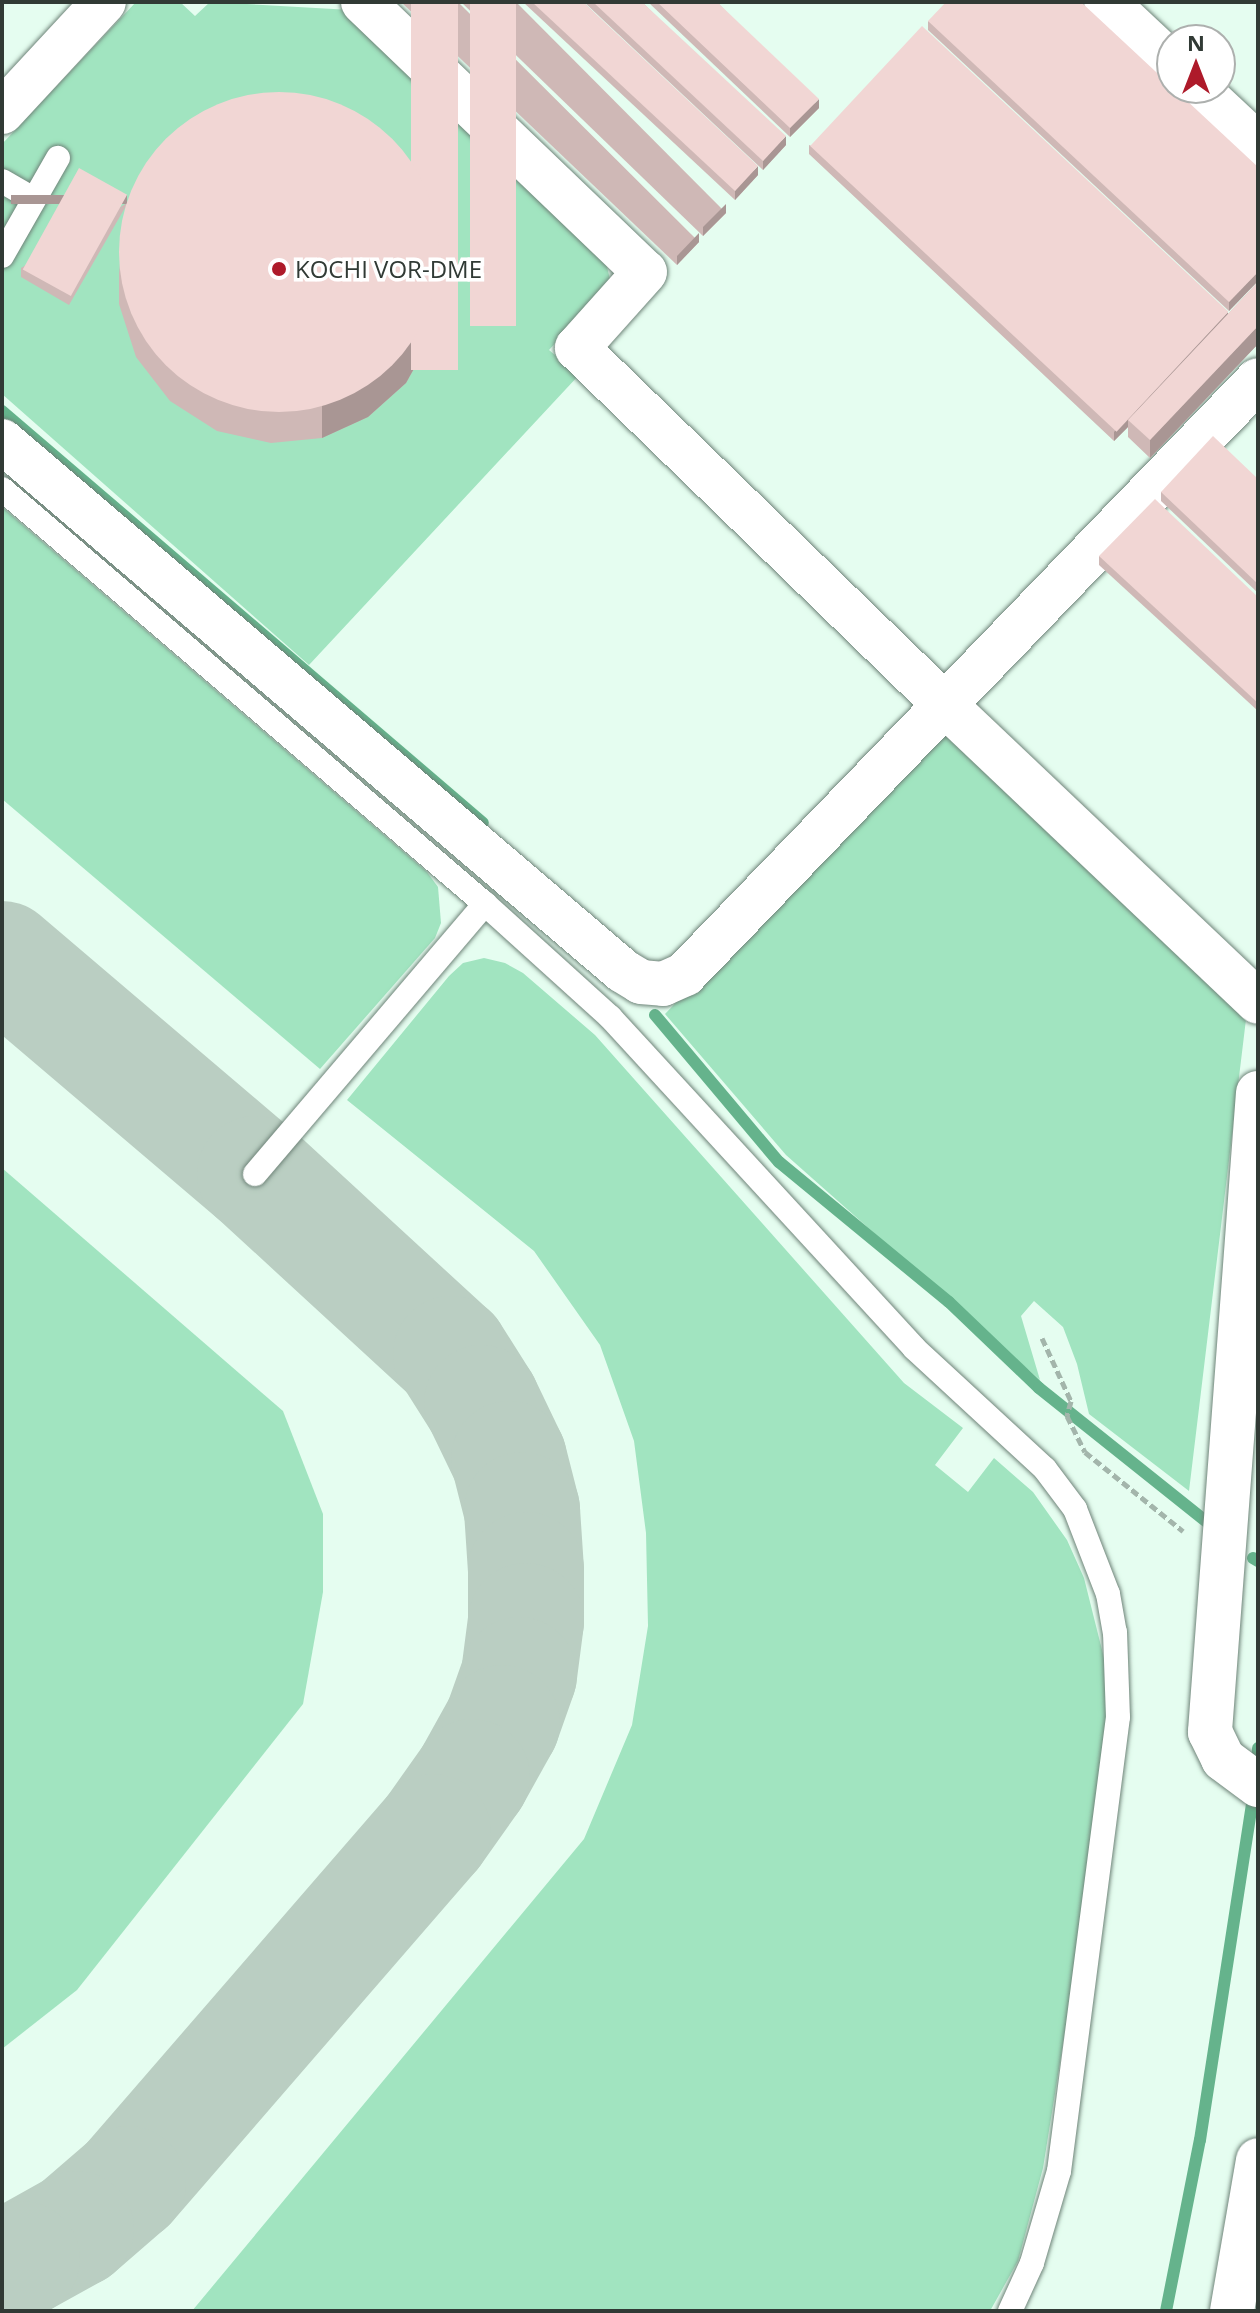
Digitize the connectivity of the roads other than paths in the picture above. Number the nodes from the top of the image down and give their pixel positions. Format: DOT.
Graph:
graph roads {
  1 [pos="104,2"];
  2 [pos="363,2"];
  3 [pos="1106,2"];
  4 [pos="1156,49"];
  5 [pos="1214,104"];
  6 [pos="2,112"];
  7 [pos="1258,145"];
  8 [pos="58,158"];
  9 [pos="2,181"];
  10 [pos="33,199"];
  11 [pos="2,256"];
  12 [pos="1258,380"];
  13 [pos="2,441"];
  14 [pos="2,489"];
  15 [pos="943,703"];
  16 [pos="485,904"];
  17 [pos="1258,1002"];
  18 [pos="1258,1093"];
  19 [pos="255,1174"];
  20 [pos="1258,1785"];
  21 [pos="1258,2160"];
  22 [pos="1010,2311"];
  23 [pos="1232,2311"];
  1 -- 6 [label="street"];
  2 -- 15 [label="street"];
  3 -- 4 [label="street"];
  5 -- 7 [label="street"];
  8 -- 10 [label="lane"];
  9 -- 10 [label="lane"];
  10 -- 11 [label="lane"];
  12 -- 15 [label="street"];
  13 -- 15 [label="street"];
  14 -- 16 [label="lane"];
  15 -- 17 [label="street"];
  16 -- 19 [label="lane"];
  16 -- 22 [label="lane"];
  18 -- 20 [label="street"];
  21 -- 23 [label="street"];
}
